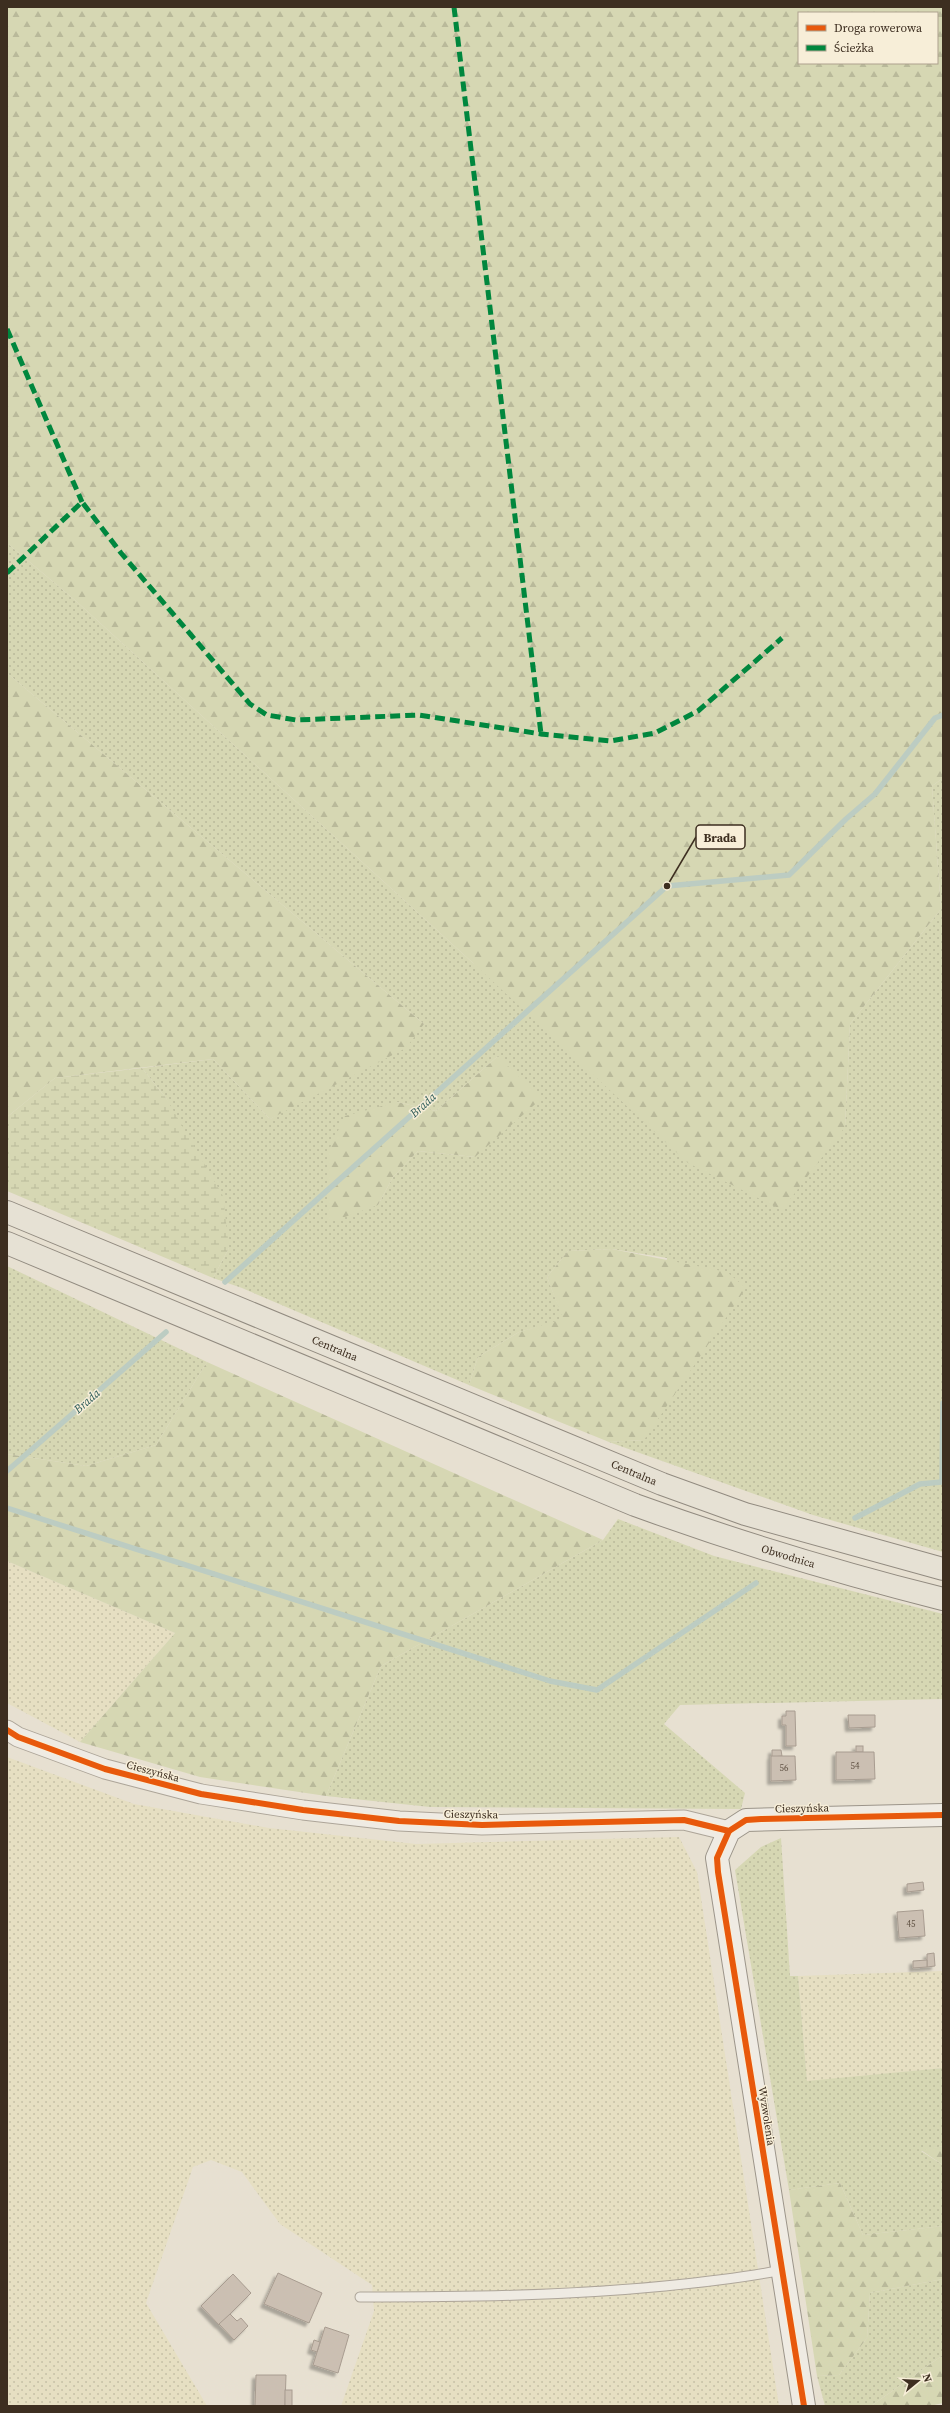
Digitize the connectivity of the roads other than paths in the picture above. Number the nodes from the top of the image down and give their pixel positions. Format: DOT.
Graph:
graph roads {
  1 [pos="7,1212"];
  2 [pos="7,1243"];
  3 [pos="943,1569"];
  4 [pos="943,1599"];
  5 [pos="7,1730"];
  6 [pos="943,1815"];
  7 [pos="729,1830"];
  8 [pos="782,2270"];
  9 [pos="360,2297"];
  10 [pos="804,2406"];
  1 -- 3 [label="main road, Centralna"];
  2 -- 4 [label="main road, Obwodnica"];
  5 -- 7 [label="street, Cieszyńska"];
  6 -- 7 [label="street, Cieszyńska"];
  7 -- 8 [label="street, Wyzwolenia"];
  8 -- 9 [label="lane"];
  8 -- 10 [label="street, Wyzwolenia"];
}
